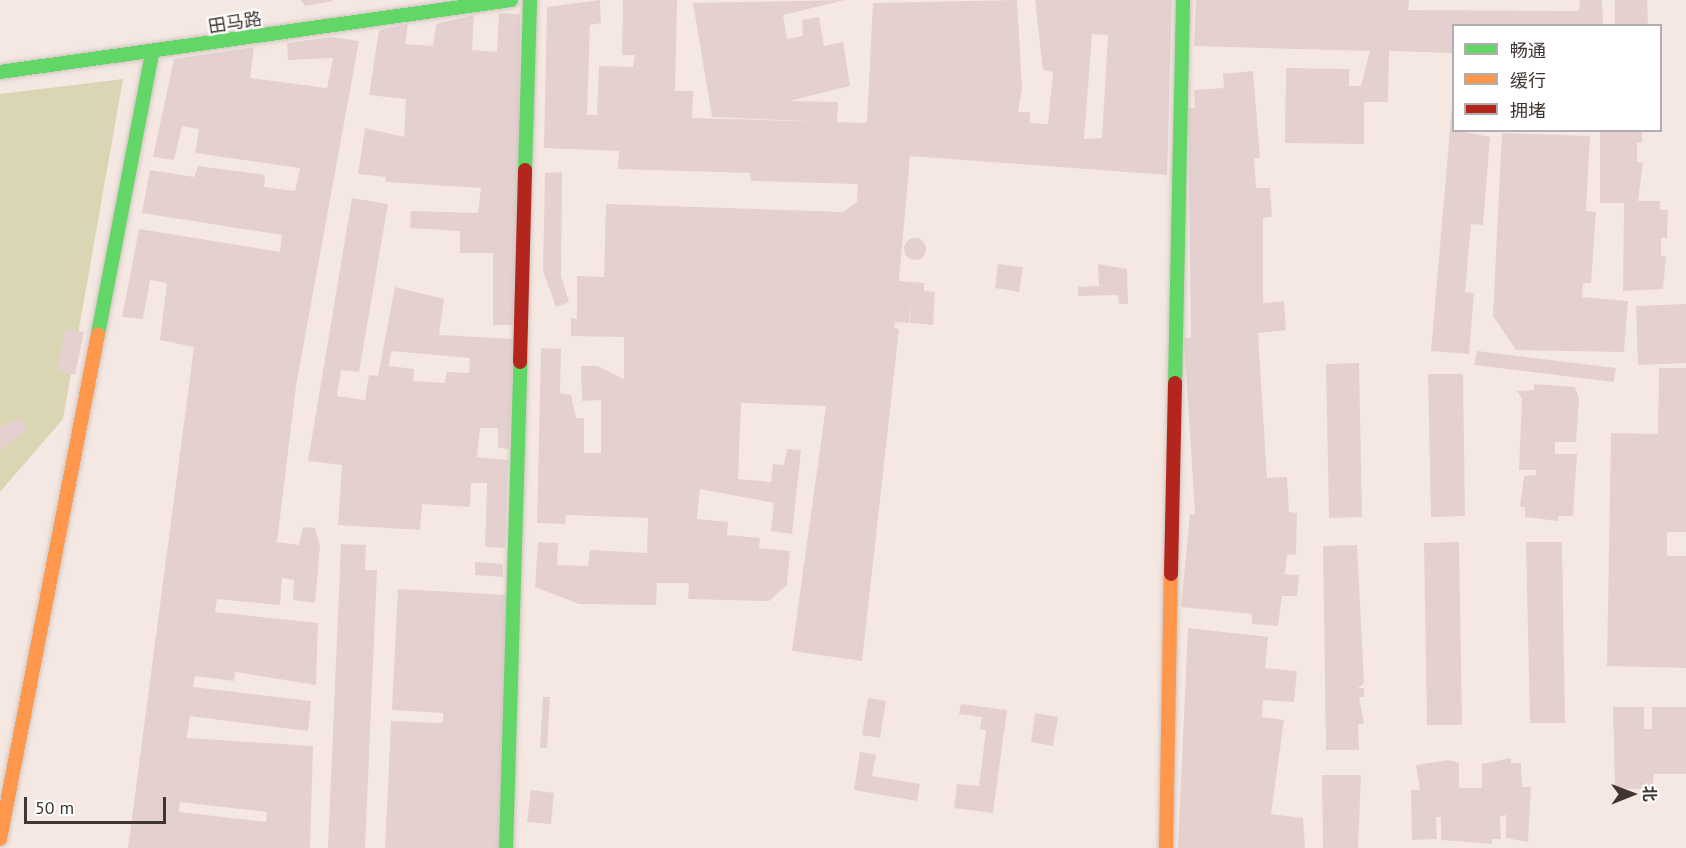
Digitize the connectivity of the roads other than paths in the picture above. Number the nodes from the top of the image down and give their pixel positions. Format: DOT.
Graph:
graph roads {
  1 [pos="511,0"];
  2 [pos="530,0"];
  3 [pos="1183,0"];
  4 [pos="152,54"];
  5 [pos="0,72"];
  6 [pos="0,839"];
  7 [pos="506,848"];
  8 [pos="1166,848"];
  1 -- 4 [label="street, 田马路"];
  2 -- 7 [label="street"];
  3 -- 8 [label="street"];
  4 -- 5 [label="street, 田马路"];
  4 -- 6 [label="street"];
}
